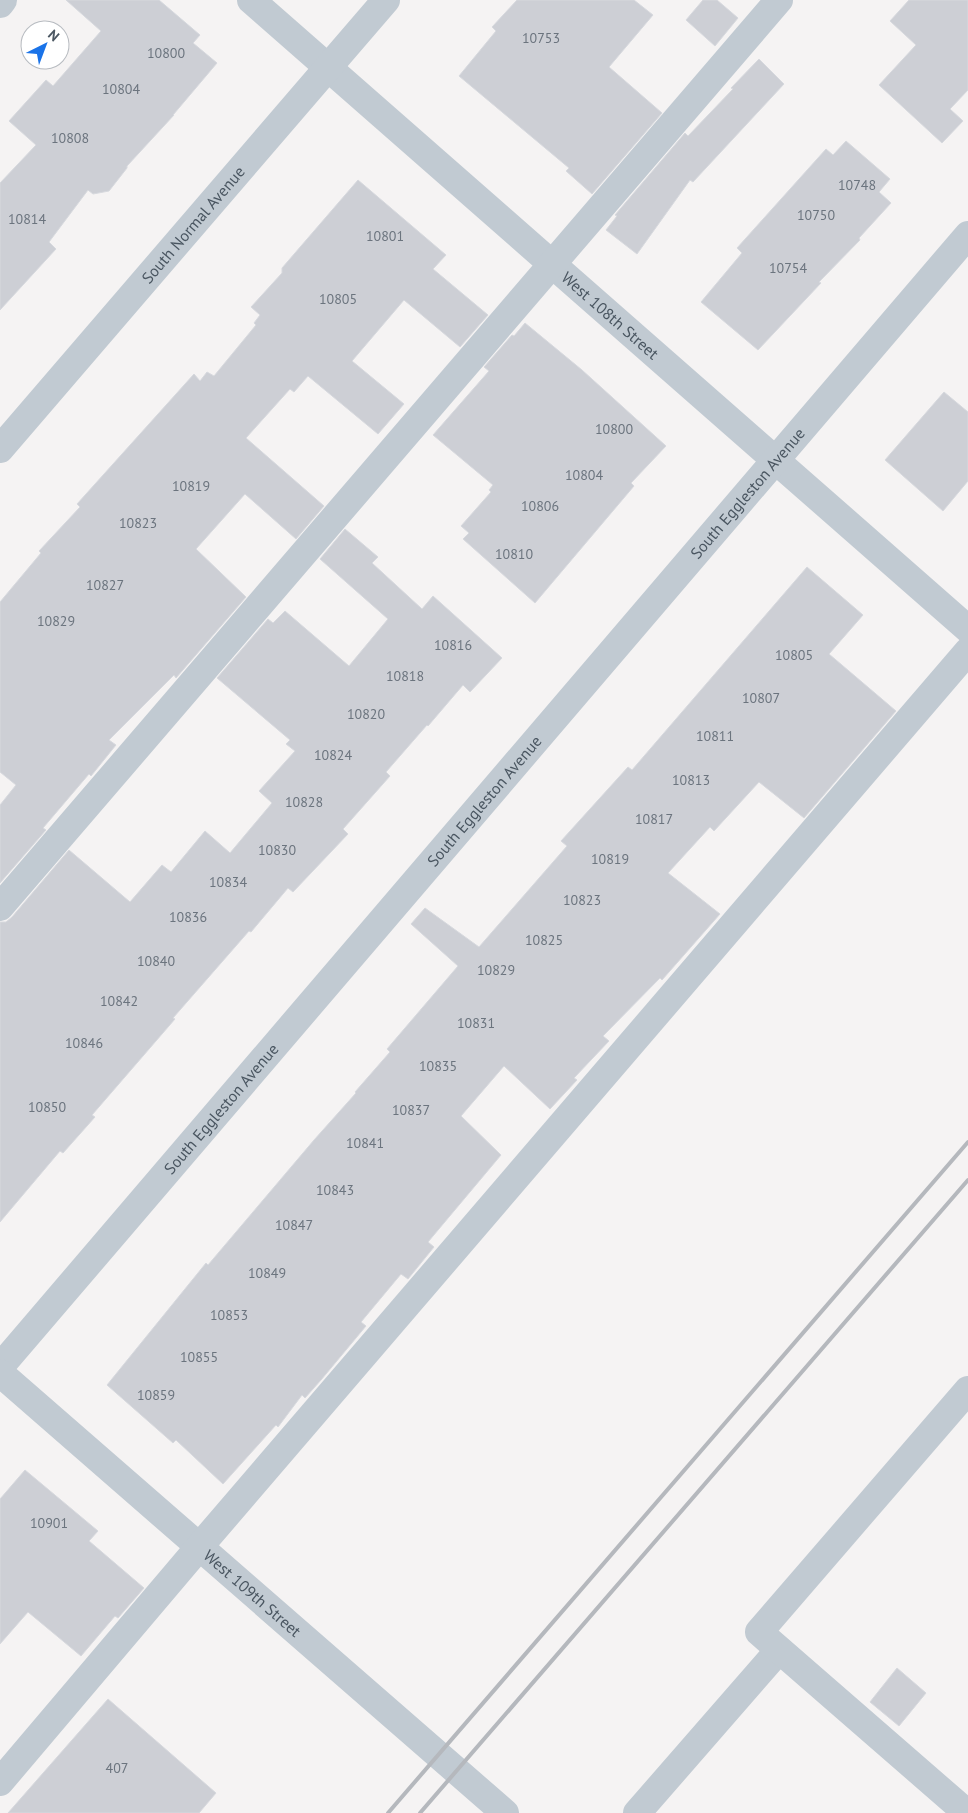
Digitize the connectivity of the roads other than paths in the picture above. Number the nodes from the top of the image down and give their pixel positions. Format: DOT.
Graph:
graph roads {
  1 [pos="3,0"];
  2 [pos="252,0"];
  3 [pos="386,0"];
  4 [pos="779,0"];
  5 [pos="0,4"];
  6 [pos="328,67"];
  7 [pos="968,235"];
  8 [pos="552,264"];
  9 [pos="0,449"];
  10 [pos="775,460"];
  11 [pos="968,629"];
  12 [pos="968,651"];
  13 [pos="0,907"];
  14 [pos="0,1367"];
  15 [pos="0,1373"];
  16 [pos="964,1402"];
  17 [pos="200,1546"];
  18 [pos="779,1650"];
  19 [pos="0,1782"];
  20 [pos="505,1813"];
  21 [pos="637,1813"];
  22 [pos="968,1813"];
  1 -- 5 [label="street"];
  2 -- 6 [label="street, West 108th Street"];
  3 -- 6 [label="street, South Normal Avenue"];
  4 -- 8 [label="street"];
  6 -- 8 [label="street, West 108th Street"];
  6 -- 9 [label="street, South Normal Avenue"];
  7 -- 10 [label="street, South Eggleston Avenue"];
  8 -- 10 [label="street, West 108th Street"];
  8 -- 13 [label="street"];
  10 -- 11 [label="street, West 108th Street"];
  10 -- 14 [label="street, South Eggleston Avenue"];
  12 -- 17 [label="street"];
  15 -- 17 [label="street, West 109th Street"];
  16 -- 18 [label="street"];
  17 -- 19 [label="street"];
  17 -- 20 [label="street, West 109th Street"];
  18 -- 21 [label="street"];
  18 -- 22 [label="street"];
}
